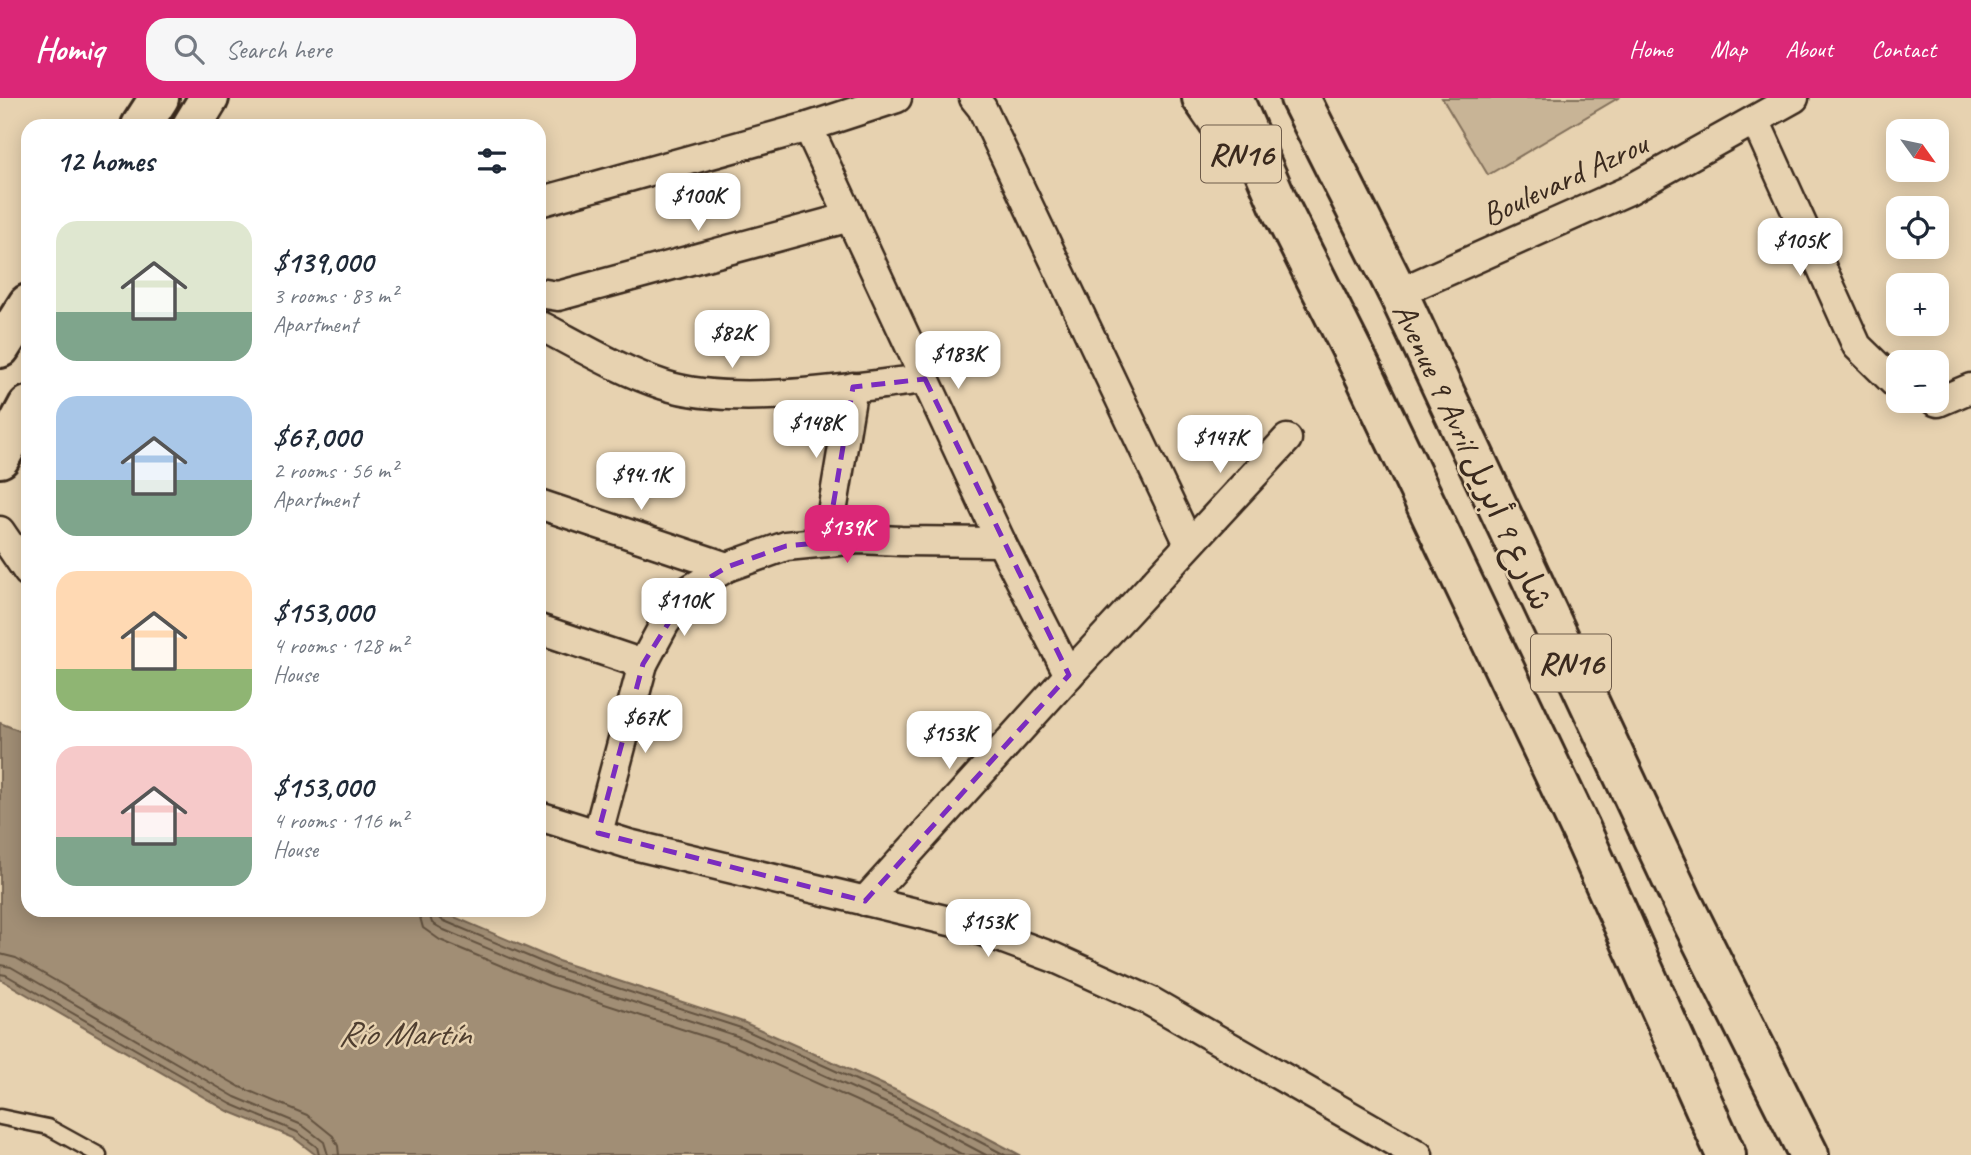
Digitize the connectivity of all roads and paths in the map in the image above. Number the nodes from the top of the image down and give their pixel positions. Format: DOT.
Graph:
graph roads {
  1 [pos="159,98"];
  2 [pos="209,98"];
  3 [pos="897,98"];
  4 [pos="974,98"];
  5 [pos="1202,98"];
  6 [pos="1233,98"];
  7 [pos="1300,98"];
  8 [pos="1324,98"];
  9 [pos="1794,98"];
  10 [pos="146,119"];
  11 [pos="196,119"];
  12 [pos="1755,120"];
  13 [pos="807,127"];
  14 [pos="1334,169"];
  15 [pos="546,200"];
  16 [pos="1281,209"];
  17 [pos="850,217"];
  18 [pos="1398,293"];
  19 [pos="548,294"];
  20 [pos="21,315"];
  21 [pos="546,341"];
  22 [pos="0,348"];
  23 [pos="1886,374"];
  24 [pos="926,379"];
  25 [pos="853,387"];
  26 [pos="1971,388"];
  27 [pos="1949,397"];
  28 [pos="21,419"];
  29 [pos="1287,439"];
  30 [pos="0,458"];
  31 [pos="546,506"];
  32 [pos="0,531"];
  33 [pos="827,542"];
  34 [pos="1001,542"];
  35 [pos="1189,544"];
  36 [pos="21,562"];
  37 [pos="727,567"];
  38 [pos="0,571"];
  39 [pos="21,579"];
  40 [pos="546,631"];
  41 [pos="643,664"];
  42 [pos="1069,675"];
  43 [pos="546,818"];
  44 [pos="598,833"];
  45 [pos="865,901"];
  46 [pos="0,1117"];
  47 [pos="99,1155"];
  48 [pos="1418,1155"];
  49 [pos="1726,1155"];
  50 [pos="1809,1155"];
  1 -- 10 [label="main road"];
  2 -- 11 [label="main road"];
  3 -- 13 [label="street"];
  4 -- 35 [label="street"];
  5 -- 16 [label="main road, RN16"];
  6 -- 16 [label="main road, Avenue 9 Avril شارع 9 أبريل"];
  7 -- 14 [label="main road, Avenue 9 Avril شارع 9 أبريل"];
  8 -- 14 [label="main road, RN16"];
  9 -- 12 [label="street, Boulevard Azrou"];
  12 -- 18 [label="street, Boulevard Azrou"];
  12 -- 23 [label="street"];
  13 -- 15 [label="street"];
  13 -- 17 [label="street"];
  14 -- 18 [label="main road, Avenue 9 Avril شارع 9 أبريل / RN16"];
  16 -- 49 [label="main road, Avenue 9 Avril شارع 9 أبريل / RN16"];
  17 -- 19 [label="street"];
  17 -- 24 [label="street"];
  18 -- 50 [label="main road, Avenue 9 Avril شارع 9 أبريل / RN16"];
  20 -- 22 [label="main road"];
  21 -- 25 [label="street"];
  24 -- 25 [label="street"];
  24 -- 34 [label="street"];
  25 -- 33 [label="street"];
  26 -- 27 [label="street"];
  28 -- 30 [label="main road"];
  29 -- 35 [label="street"];
  31 -- 37 [label="street"];
  32 -- 36 [label="street"];
  33 -- 34 [label="street"];
  33 -- 37 [label="street"];
  34 -- 42 [label="street"];
  35 -- 42 [label="street"];
  37 -- 41 [label="street"];
  38 -- 39 [label="street"];
  40 -- 41 [label="street"];
  41 -- 44 [label="street"];
  42 -- 45 [label="street"];
  43 -- 44 [label="street"];
  44 -- 45 [label="street"];
  45 -- 48 [label="street"];
  46 -- 47 [label="lane"];
}
